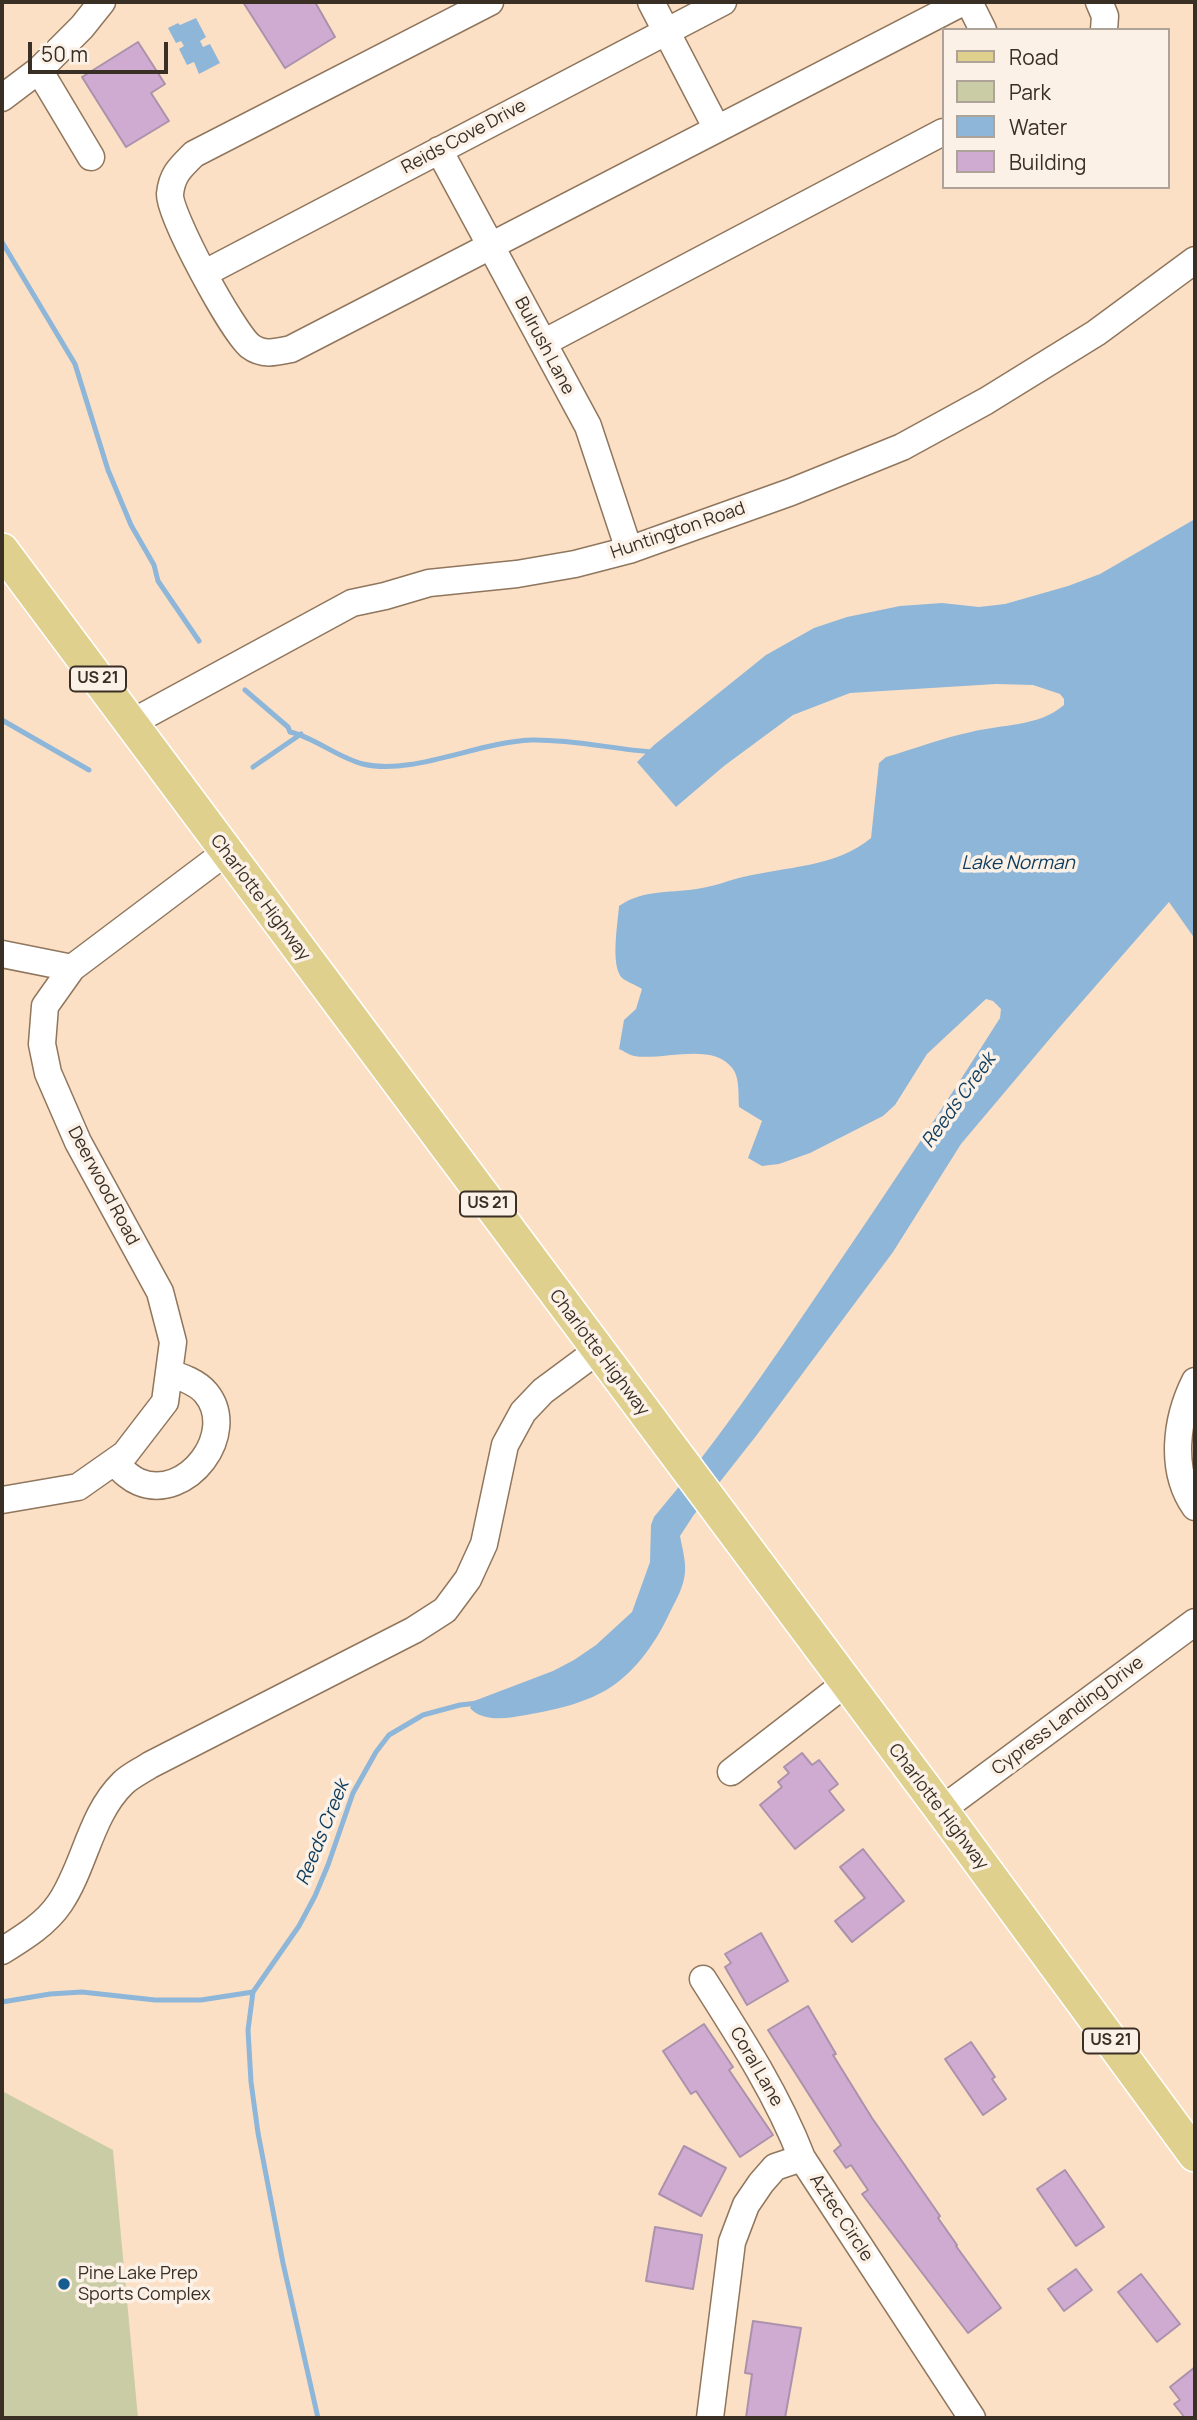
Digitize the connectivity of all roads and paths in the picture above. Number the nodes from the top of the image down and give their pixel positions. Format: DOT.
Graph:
graph roads {
  1 [pos="102,2"];
  2 [pos="490,2"];
  3 [pos="651,2"];
  4 [pos="723,2"];
  5 [pos="963,2"];
  6 [pos="969,2"];
  7 [pos="1099,2"];
  8 [pos="982,28"];
  9 [pos="1104,28"];
  10 [pos="666,32"];
  11 [pos="39,70"];
  12 [pos="2,98"];
  13 [pos="717,129"];
  14 [pos="942,133"];
  15 [pos="439,150"];
  16 [pos="91,157"];
  17 [pos="490,245"];
  18 [pos="1195,260"];
  19 [pos="205,273"];
  20 [pos="543,343"];
  21 [pos="2,550"];
  22 [pos="629,550"];
  23 [pos="131,723"];
  24 [pos="226,852"];
  25 [pos="2,954"];
  26 [pos="72,968"];
  27 [pos="597,1351"];
  28 [pos="169,1373"];
  29 [pos="1195,1381"];
  30 [pos="114,1462"];
  31 [pos="2,1500"];
  32 [pos="1195,1507"];
  33 [pos="1195,1622"];
  34 [pos="846,1683"];
  35 [pos="731,1772"];
  36 [pos="941,1810"];
  37 [pos="2,1951"];
  38 [pos="703,1979"];
  39 [pos="1195,2155"];
  40 [pos="802,2158"];
  41 [pos="710,2418"];
  42 [pos="972,2418"];
  1 -- 11 [label="street"];
  2 -- 19 [label="street"];
  3 -- 10 [label="street"];
  4 -- 10 [label="street, Reids Cove Drive"];
  5 -- 13 [label="street"];
  6 -- 8 [label="street"];
  7 -- 9 [label="street"];
  10 -- 13 [label="street"];
  10 -- 15 [label="street, Reids Cove Drive"];
  11 -- 12 [label="street"];
  11 -- 16 [label="street"];
  13 -- 17 [label="street"];
  14 -- 20 [label="street"];
  15 -- 17 [label="street, Bulrush Lane"];
  15 -- 19 [label="street, Reids Cove Drive"];
  17 -- 19 [label="street"];
  17 -- 20 [label="street, Bulrush Lane"];
  18 -- 22 [label="street, Huntington Road"];
  20 -- 22 [label="street, Bulrush Lane"];
  21 -- 23 [label="main road, Charlotte Highway / US 21"];
  22 -- 23 [label="street, Huntington Road"];
  23 -- 24 [label="main road, Charlotte Highway / US 21"];
  24 -- 26 [label="street, Deerwood Road"];
  24 -- 27 [label="main road, Charlotte Highway / US 21"];
  25 -- 26 [label="street"];
  26 -- 28 [label="street, Deerwood Road"];
  27 -- 34 [label="main road, Charlotte Highway / US 21"];
  27 -- 37 [label="street"];
  28 -- 30 [label="street, Deerwood Road"];
  28 -- 30 [label="street"];
  29 -- 32 [label="street"];
  30 -- 31 [label="street, Deerwood Road"];
  33 -- 36 [label="street, Cypress Landing Drive"];
  34 -- 35 [label="street"];
  34 -- 36 [label="main road, Charlotte Highway / US 21"];
  36 -- 39 [label="main road, Charlotte Highway / US 21"];
  38 -- 40 [label="street, Coral Lane"];
  40 -- 41 [label="street, Aztec Circle"];
  40 -- 42 [label="street, Aztec Circle"];
}
